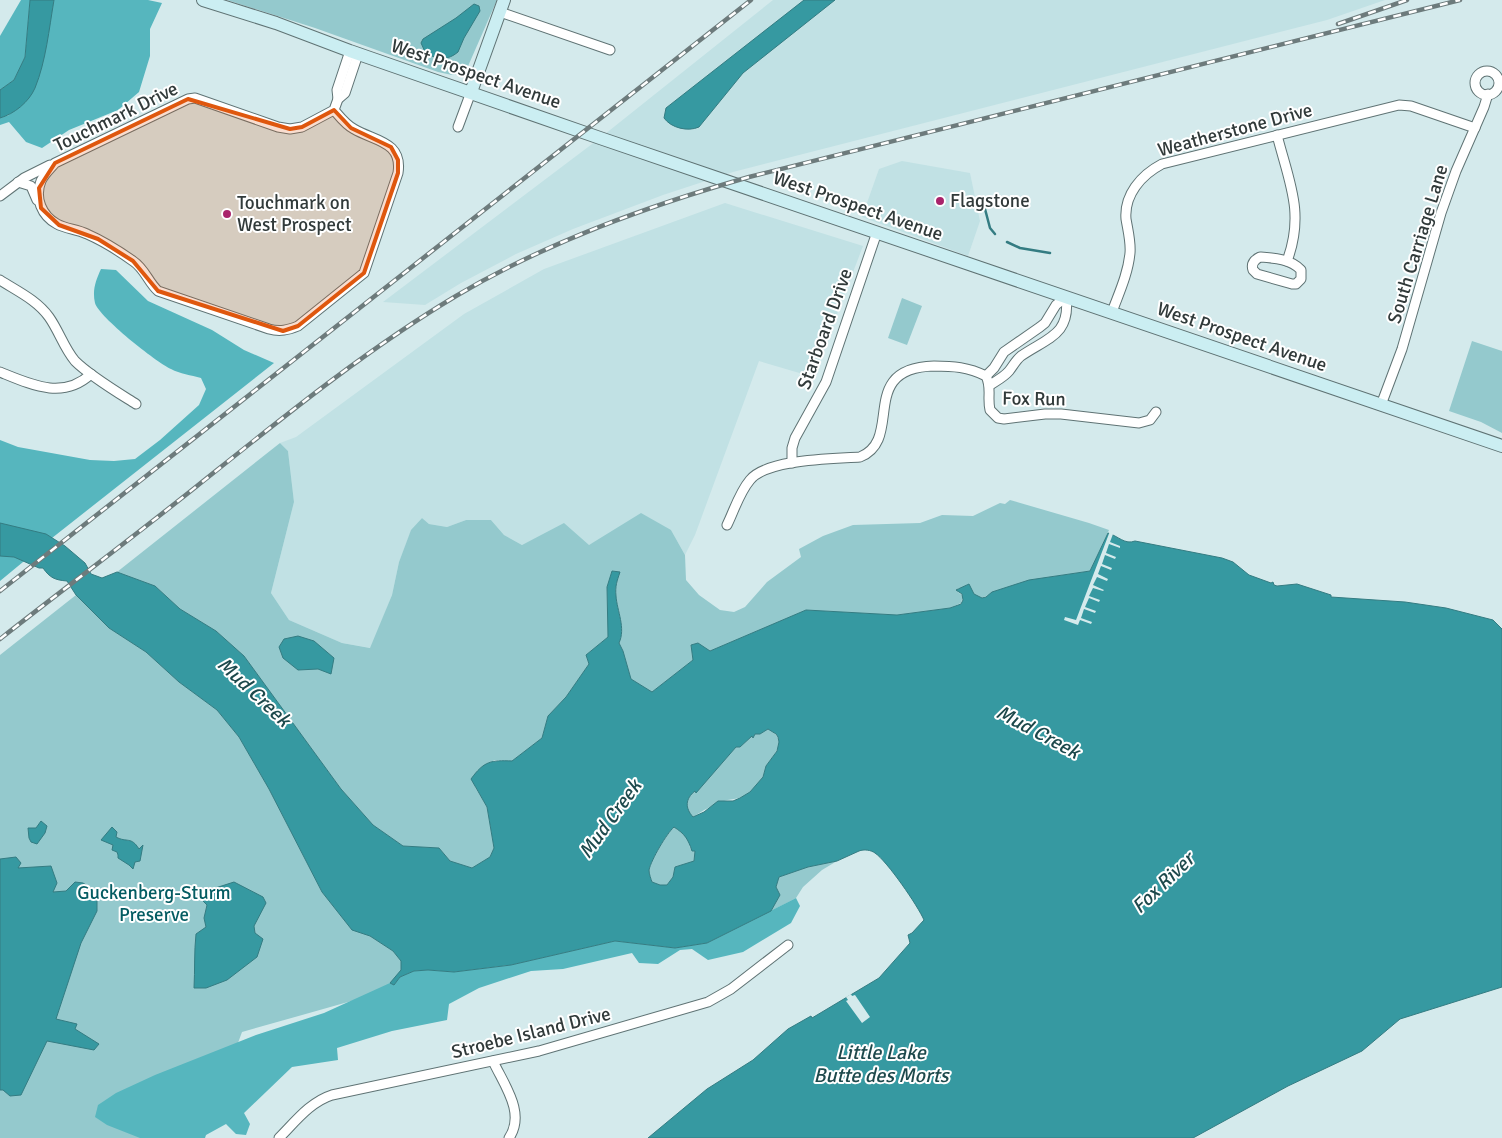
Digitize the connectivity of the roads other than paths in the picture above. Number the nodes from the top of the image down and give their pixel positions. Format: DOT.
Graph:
graph roads {
  1 [pos="204,0"];
  2 [pos="502,6"];
  3 [pos="610,50"];
  4 [pos="354,52"];
  5 [pos="471,92"];
  6 [pos="1488,94"];
  7 [pos="334,110"];
  8 [pos="458,127"];
  9 [pos="1475,128"];
  10 [pos="1277,135"];
  11 [pos="55,163"];
  12 [pos="18,182"];
  13 [pos="0,196"];
  14 [pos="40,204"];
  15 [pos="877,232"];
  16 [pos="1287,261"];
  17 [pos="0,280"];
  18 [pos="1066,297"];
  19 [pos="1112,312"];
  20 [pos="0,372"];
  21 [pos="91,374"];
  22 [pos="986,376"];
  23 [pos="990,385"];
  24 [pos="136,404"];
  25 [pos="1381,405"];
  26 [pos="1156,412"];
  27 [pos="1502,446"];
  28 [pos="792,463"];
  29 [pos="727,525"];
  30 [pos="788,945"];
  31 [pos="493,1061"];
  32 [pos="279,1138"];
  33 [pos="509,1138"];
  1 -- 4 [label="main road, West Prospect Avenue"];
  2 -- 3 [label="street"];
  2 -- 5 [label="main road"];
  4 -- 5 [label="main road, West Prospect Avenue"];
  4 -- 7 [label="street"];
  5 -- 8 [label="street"];
  5 -- 15 [label="main road, West Prospect Avenue"];
  6 -- 9 [label="street, South Carriage Lane"];
  7 -- 11 [label="street, Touchmark Drive"];
  7 -- 14 [label="street"];
  9 -- 10 [label="street, Weatherstone Drive"];
  9 -- 25 [label="street, South Carriage Lane"];
  10 -- 16 [label="street"];
  10 -- 19 [label="street, Weatherstone Drive"];
  11 -- 12 [label="street"];
  11 -- 14 [label="street, Touchmark Drive"];
  12 -- 13 [label="street"];
  12 -- 14 [label="street"];
  15 -- 18 [label="main road, West Prospect Avenue"];
  15 -- 28 [label="street, Starboard Drive"];
  16 -- 16 [label="street"];
  17 -- 21 [label="street"];
  18 -- 19 [label="main road, West Prospect Avenue"];
  18 -- 22 [label="street"];
  18 -- 23 [label="street"];
  19 -- 25 [label="main road, West Prospect Avenue"];
  20 -- 21 [label="street"];
  21 -- 24 [label="street"];
  22 -- 23 [label="street, Fox Run"];
  22 -- 28 [label="street, Fox Run"];
  23 -- 26 [label="street, Fox Run"];
  25 -- 27 [label="main road, West Prospect Avenue"];
  28 -- 29 [label="street, Fox Run"];
  30 -- 31 [label="street, Stroebe Island Drive"];
  31 -- 32 [label="street, Stroebe Island Drive"];
  31 -- 33 [label="street"];
}
